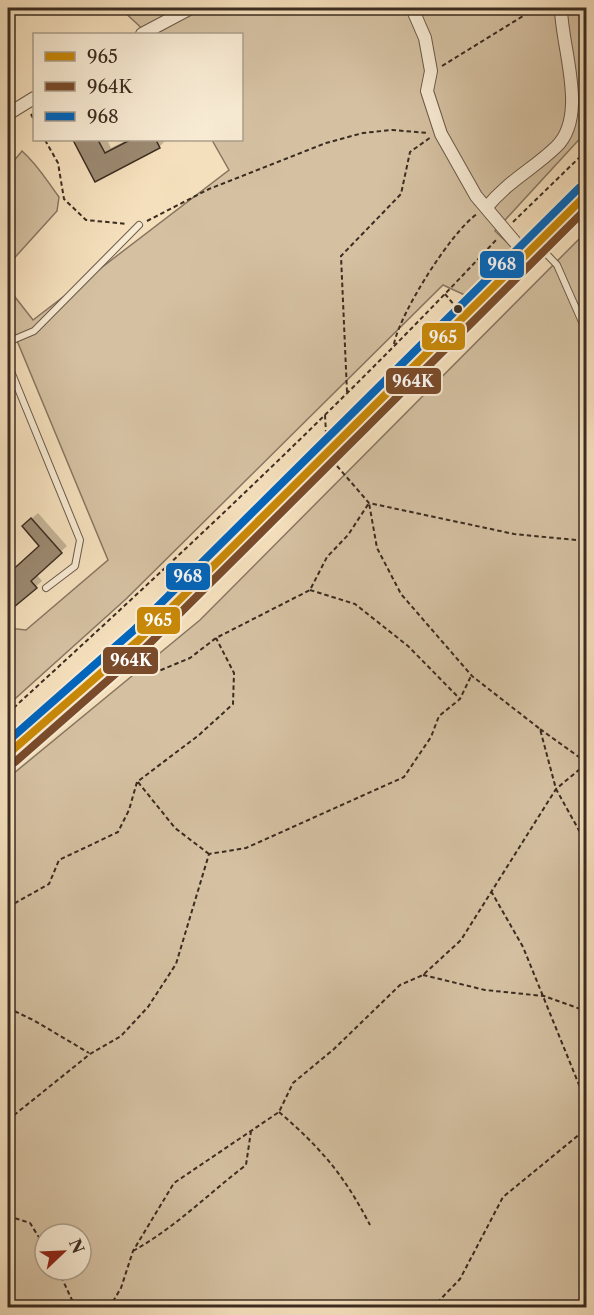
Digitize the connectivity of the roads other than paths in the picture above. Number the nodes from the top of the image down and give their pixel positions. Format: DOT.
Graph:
graph roads {
  1 [pos="191,8"];
  2 [pos="412,8"];
  3 [pos="561,8"];
  4 [pos="144,33"];
  5 [pos="33,99"];
  6 [pos="8,114"];
  7 [pos="586,195"];
  8 [pos="486,208"];
  9 [pos="140,225"];
  10 [pos="532,249"];
  11 [pos="586,331"];
  12 [pos="8,342"];
  13 [pos="8,364"];
  14 [pos="8,515"];
  15 [pos="8,531"];
  16 [pos="46,588"];
  17 [pos="8,754"];
  1 -- 4 [label="street"];
  2 -- 8 [label="street"];
  3 -- 8 [label="street"];
  5 -- 6 [label="street"];
  7 -- 10 [label="main road"];
  8 -- 10 [label="street"];
  9 -- 12 [label="lane"];
  10 -- 11 [label="lane"];
  10 -- 17 [label="main road"];
  13 -- 16 [label="lane"];
  14 -- 15 [label="lane"];
}
